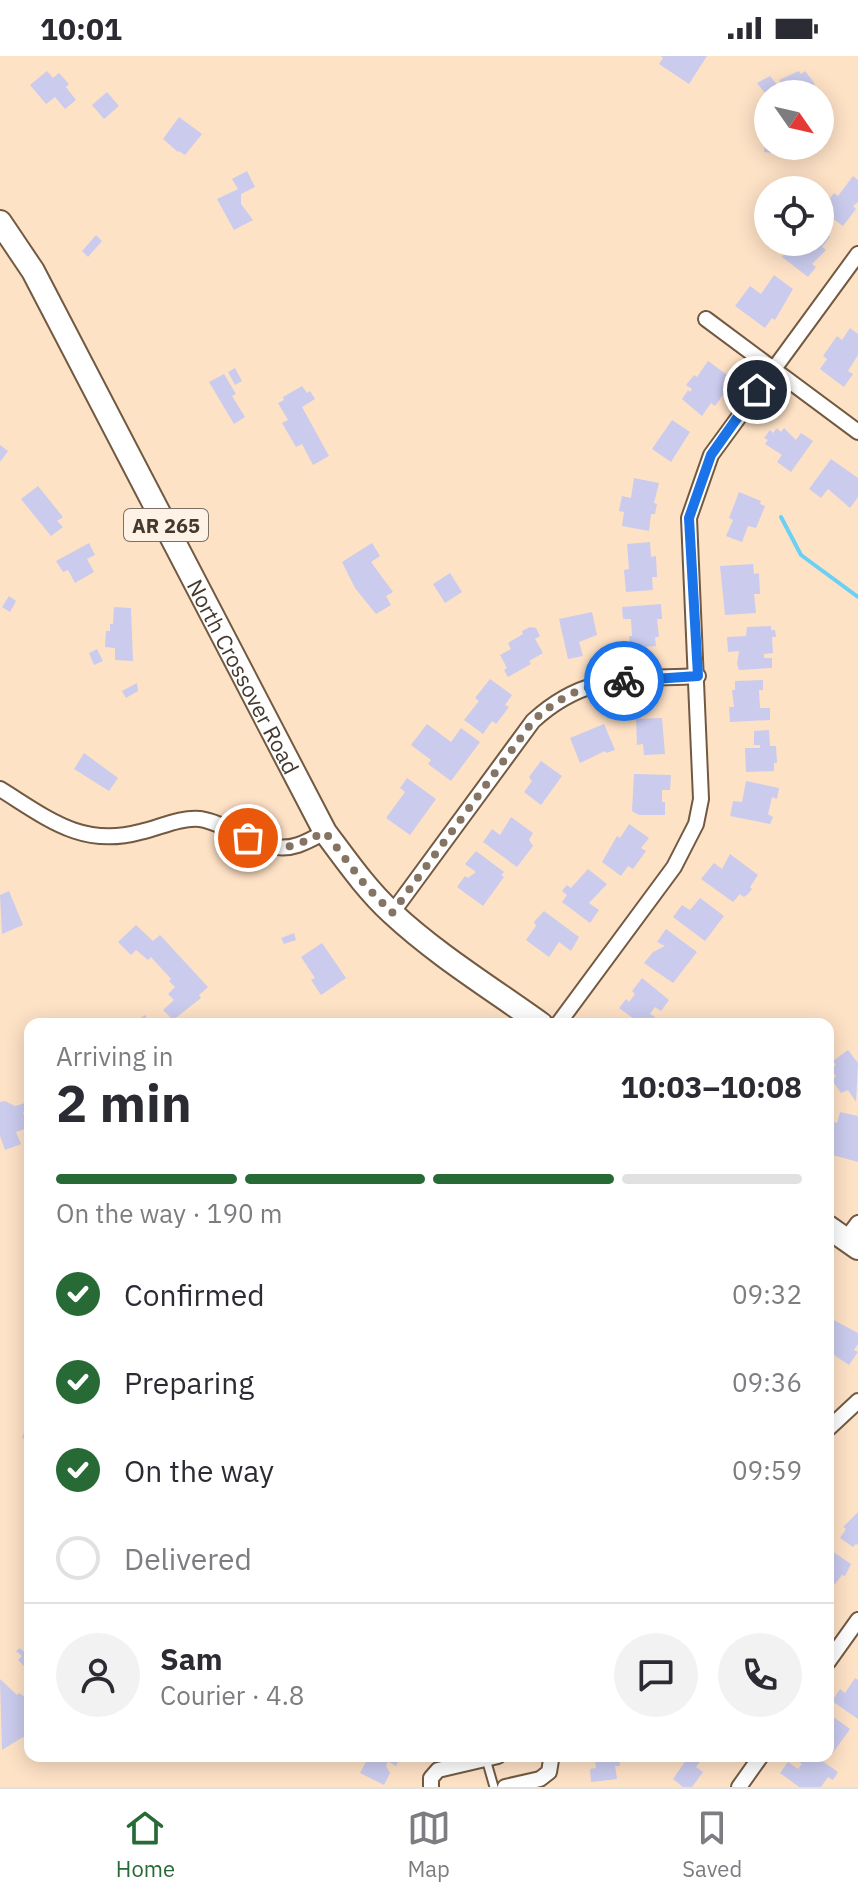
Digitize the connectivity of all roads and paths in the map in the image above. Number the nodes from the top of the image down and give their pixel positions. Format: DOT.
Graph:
graph roads {
  1 [pos="0,222"];
  2 [pos="858,254"];
  3 [pos="706,319"];
  4 [pos="772,369"];
  5 [pos="858,432"];
  6 [pos="698,676"];
  7 [pos="0,789"];
  8 [pos="325,832"];
  9 [pos="392,913"];
  10 [pos="533,1018"];
  11 [pos="562,1018"];
  12 [pos="858,1401"];
  13 [pos="834,1423"];
  14 [pos="858,1620"];
  15 [pos="834,1654"];
  16 [pos="470,1762"];
  17 [pos="491,1762"];
  18 [pos="551,1762"];
  19 [pos="758,1762"];
  20 [pos="745,1785"];
  21 [pos="431,1787"];
  22 [pos="494,1787"];
  23 [pos="505,1787"];
  1 -- 8 [label="main road, North Crossover Road / AR 265"];
  2 -- 4 [label="street"];
  3 -- 4 [label="street"];
  4 -- 5 [label="street"];
  4 -- 6 [label="street"];
  6 -- 9 [label="street"];
  6 -- 11 [label="street"];
  7 -- 8 [label="street"];
  8 -- 9 [label="main road, North Crossover Road / AR 265"];
  9 -- 10 [label="main road, North Crossover Road / AR 265"];
  12 -- 13 [label="street"];
  14 -- 15 [label="street"];
  16 -- 21 [label="street"];
  17 -- 22 [label="lane"];
  18 -- 23 [label="street"];
  19 -- 20 [label="street"];
}
